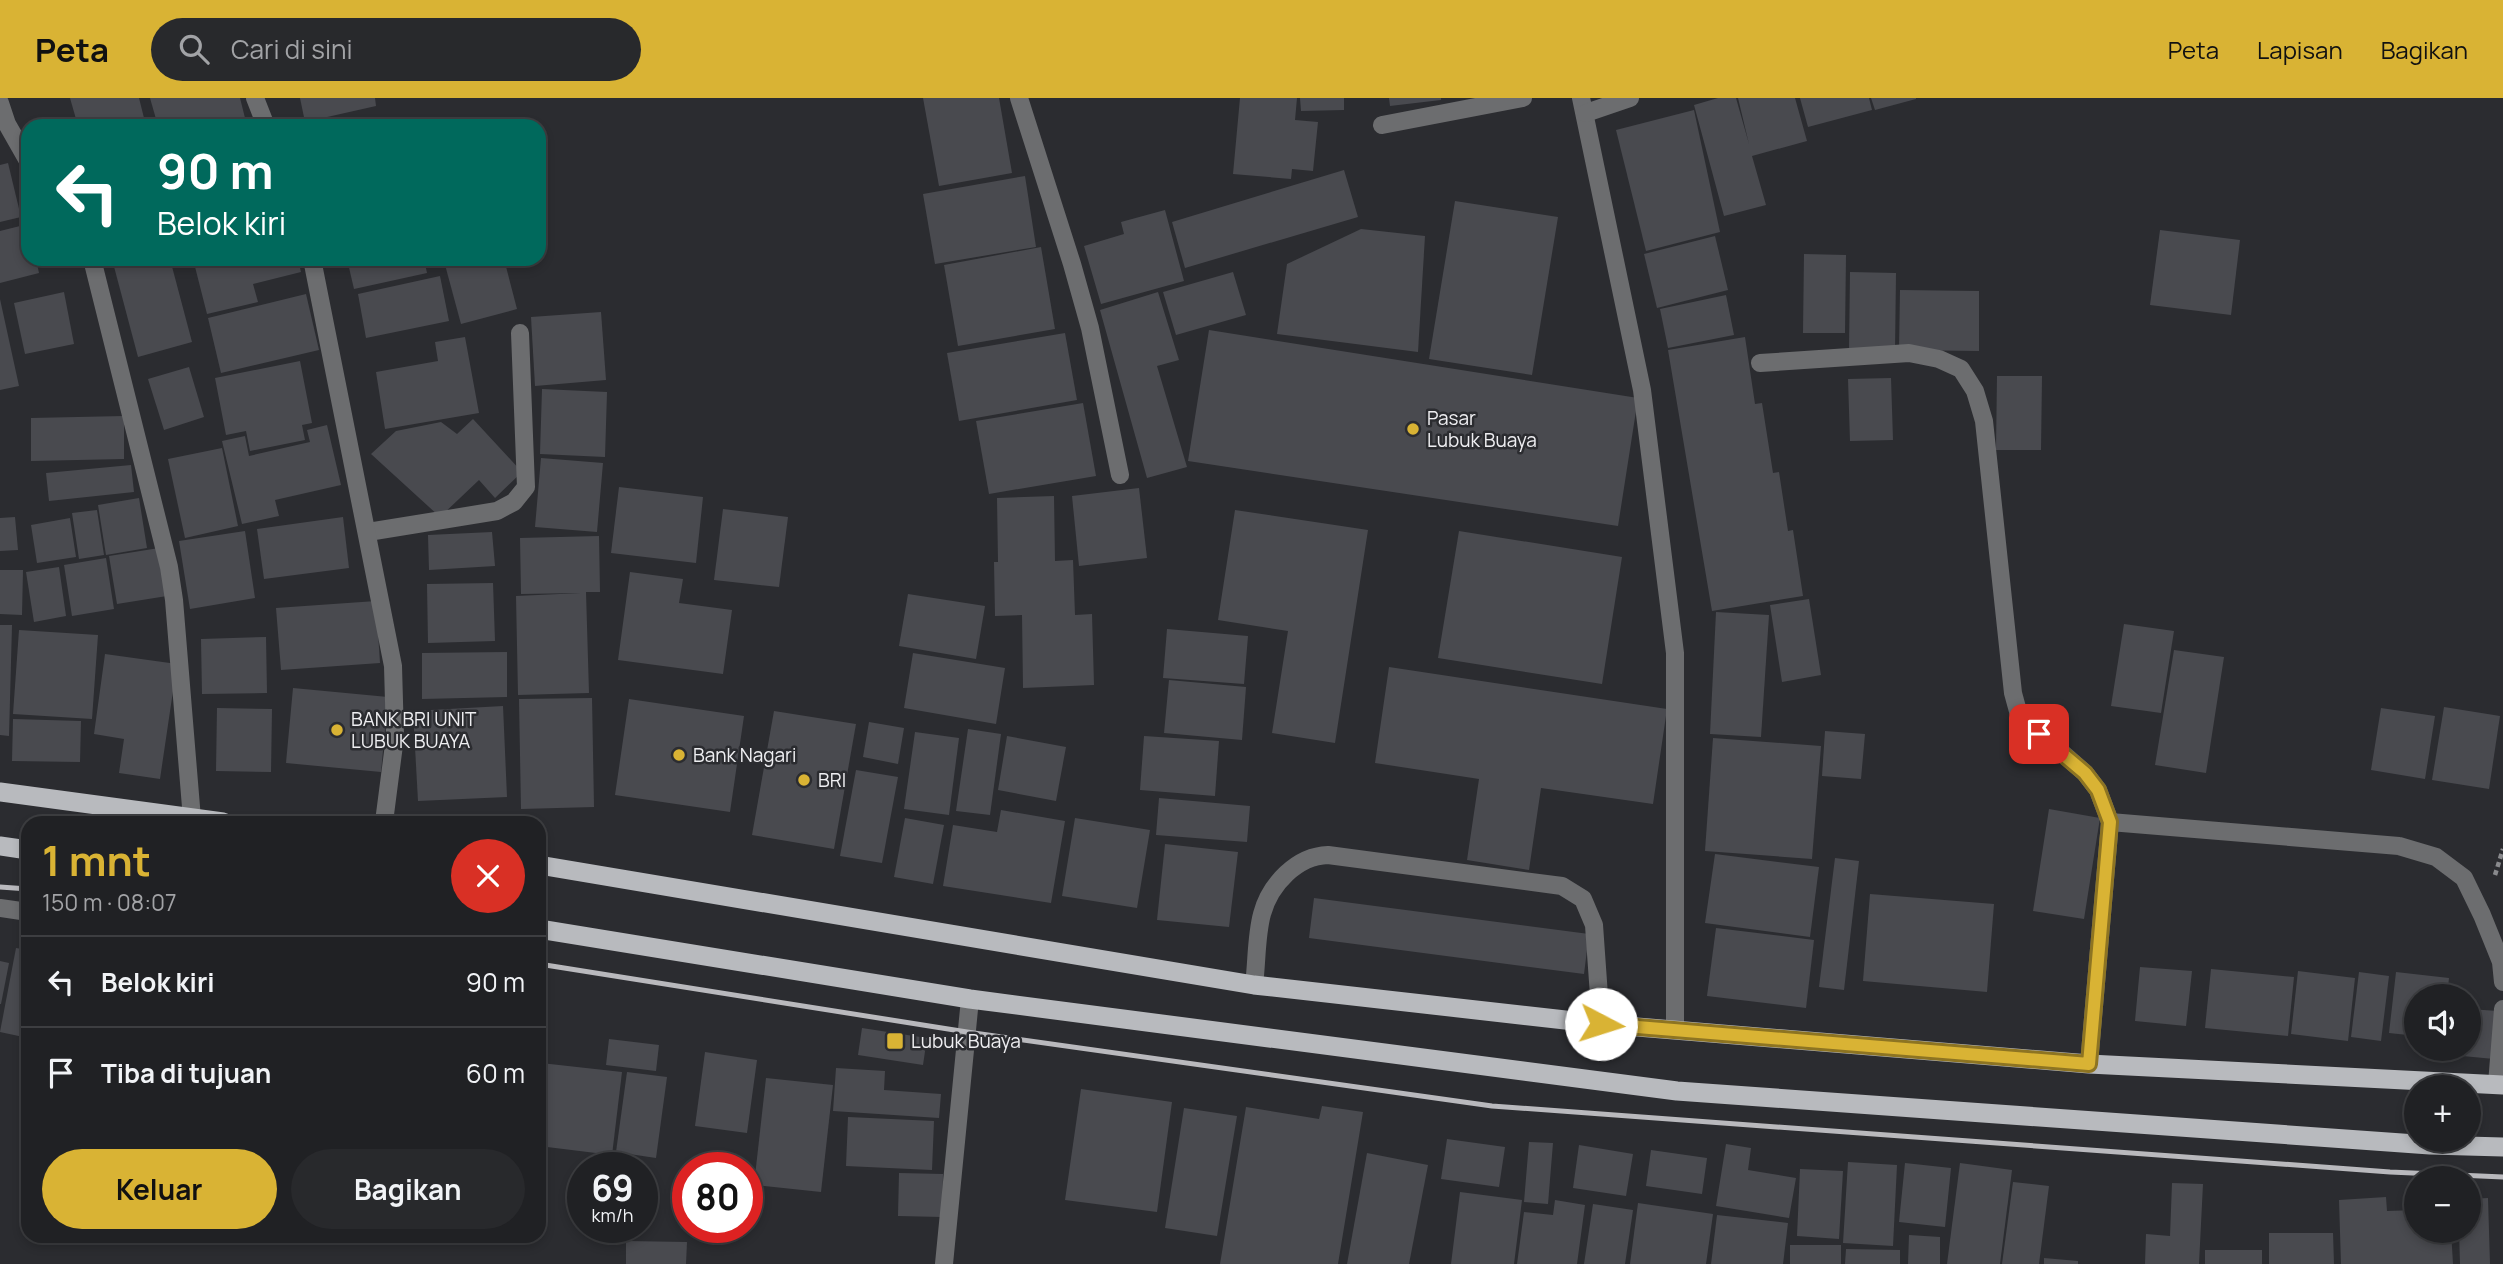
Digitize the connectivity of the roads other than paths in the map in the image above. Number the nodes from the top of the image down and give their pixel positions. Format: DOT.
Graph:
graph roads {
  1 [pos="256,98"];
  2 [pos="1019,98"];
  3 [pos="1523,98"];
  4 [pos="1630,98"];
  5 [pos="0,103"];
  6 [pos="1583,105"];
  7 [pos="264,119"];
  8 [pos="1382,125"];
  9 [pos="21,147"];
  10 [pos="94,266"];
  11 [pos="313,266"];
  12 [pos="520,333"];
  13 [pos="1760,363"];
  14 [pos="1120,475"];
  15 [pos="368,532"];
  16 [pos="0,792"];
  17 [pos="171,816"];
  18 [pos="192,816"];
  19 [pos="385,816"];
  20 [pos="2110,822"];
  21 [pos="0,846"];
  22 [pos="21,849"];
  23 [pos="546,866"];
  24 [pos="0,908"];
  25 [pos="21,911"];
  26 [pos="546,930"];
  27 [pos="2503,982"];
  28 [pos="1254,985"];
  29 [pos="970,999"];
  30 [pos="2503,1009"];
  31 [pos="1601,1024"];
  32 [pos="1675,1030"];
  33 [pos="2089,1064"];
  34 [pos="2500,1085"];
  35 [pos="2503,1147"];
  36 [pos="944,1264"];
  1 -- 7 [label="street"];
  2 -- 14 [label="street"];
  3 -- 8 [label="street"];
  4 -- 6 [label="street"];
  5 -- 9 [label="street"];
  6 -- 32 [label="street"];
  10 -- 18 [label="street"];
  11 -- 15 [label="street"];
  12 -- 15 [label="street"];
  13 -- 20 [label="street"];
  15 -- 19 [label="street"];
  16 -- 17 [label="highway"];
  20 -- 27 [label="street"];
  20 -- 33 [label="street"];
  21 -- 22 [label="highway"];
  23 -- 28 [label="highway"];
  24 -- 25 [label="street"];
  26 -- 29 [label="highway"];
  28 -- 31 [label="highway"];
  28 -- 31 [label="street"];
  29 -- 35 [label="highway"];
  29 -- 36 [label="street"];
  30 -- 34 [label="street"];
  31 -- 32 [label="highway"];
  32 -- 33 [label="highway"];
  33 -- 34 [label="highway"];
}
